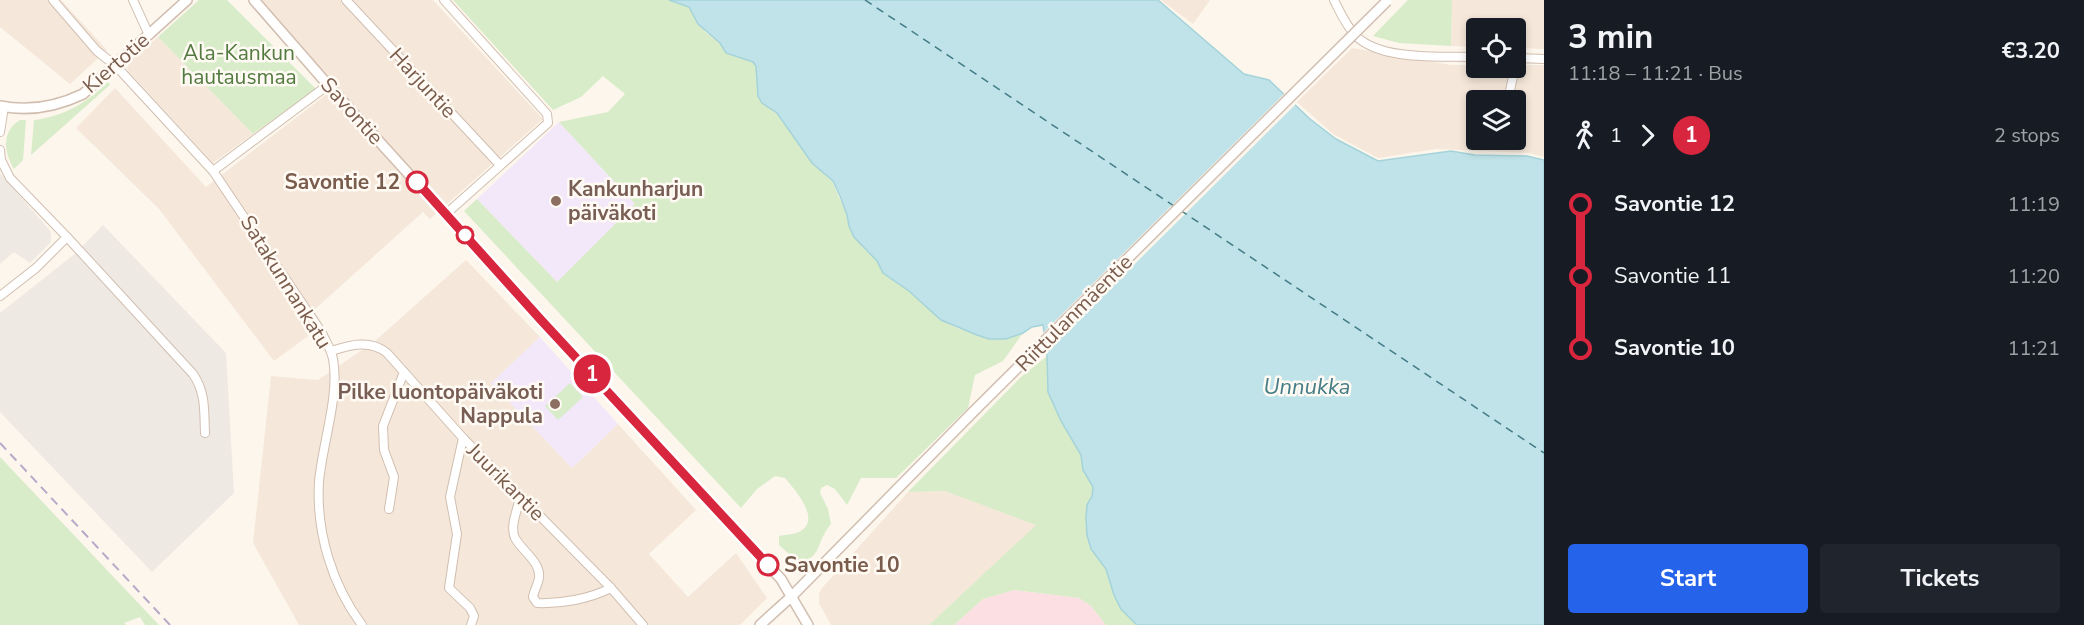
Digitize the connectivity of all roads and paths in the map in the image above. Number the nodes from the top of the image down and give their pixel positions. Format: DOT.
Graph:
graph roads {
  1 [pos="52,0"];
  2 [pos="133,0"];
  3 [pos="187,0"];
  4 [pos="254,0"];
  5 [pos="346,0"];
  6 [pos="444,0"];
  7 [pos="1334,0"];
  8 [pos="1388,1"];
  9 [pos="149,35"];
  10 [pos="1466,57"];
  11 [pos="1526,58"];
  12 [pos="1544,59"];
  13 [pos="116,66"];
  14 [pos="328,85"];
  15 [pos="2,106"];
  16 [pos="0,132"];
  17 [pos="0,150"];
  18 [pos="500,165"];
  19 [pos="213,171"];
  20 [pos="446,214"];
  21 [pos="67,237"];
  22 [pos="0,296"];
  23 [pos="331,351"];
  24 [pos="404,372"];
  25 [pos="204,433"];
  26 [pos="463,438"];
  27 [pos="520,495"];
  28 [pos="389,509"];
  29 [pos="611,588"];
  30 [pos="792,596"];
  31 [pos="362,625"];
  32 [pos="471,625"];
  33 [pos="643,625"];
  34 [pos="760,625"];
  35 [pos="808,625"];
  1 -- 13 [label="street, Satakunnankatu"];
  2 -- 9 [label="street"];
  3 -- 9 [label="street, Kiertotie"];
  4 -- 14 [label="street, Savontie"];
  5 -- 18 [label="street, Harjuntie"];
  6 -- 18 [label="street"];
  7 -- 10 [label="street"];
  8 -- 30 [label="street, Riittulanmäentie, bridge"];
  9 -- 13 [label="street, Kiertotie"];
  11 -- 12 [label="street"];
  13 -- 15 [label="street, Kiertotie"];
  13 -- 19 [label="street, Satakunnankatu"];
  14 -- 19 [label="street"];
  14 -- 20 [label="street, Savontie"];
  15 -- 16 [label="street"];
  17 -- 21 [label="street"];
  18 -- 20 [label="street"];
  19 -- 23 [label="street, Satakunnankatu"];
  20 -- 30 [label="street, Savontie"];
  21 -- 22 [label="street"];
  21 -- 25 [label="street"];
  23 -- 24 [label="street, Juurikantie"];
  23 -- 31 [label="street, Satakunnankatu"];
  24 -- 26 [label="street, Juurikantie"];
  24 -- 28 [label="street"];
  26 -- 27 [label="street, Juurikantie"];
  26 -- 32 [label="street"];
  27 -- 29 [label="street, Juurikantie"];
  27 -- 29 [label="street"];
  29 -- 33 [label="street, Juurikantie"];
  30 -- 34 [label="street, Riittulanmäentie"];
  30 -- 35 [label="street, Savontie"];
}
